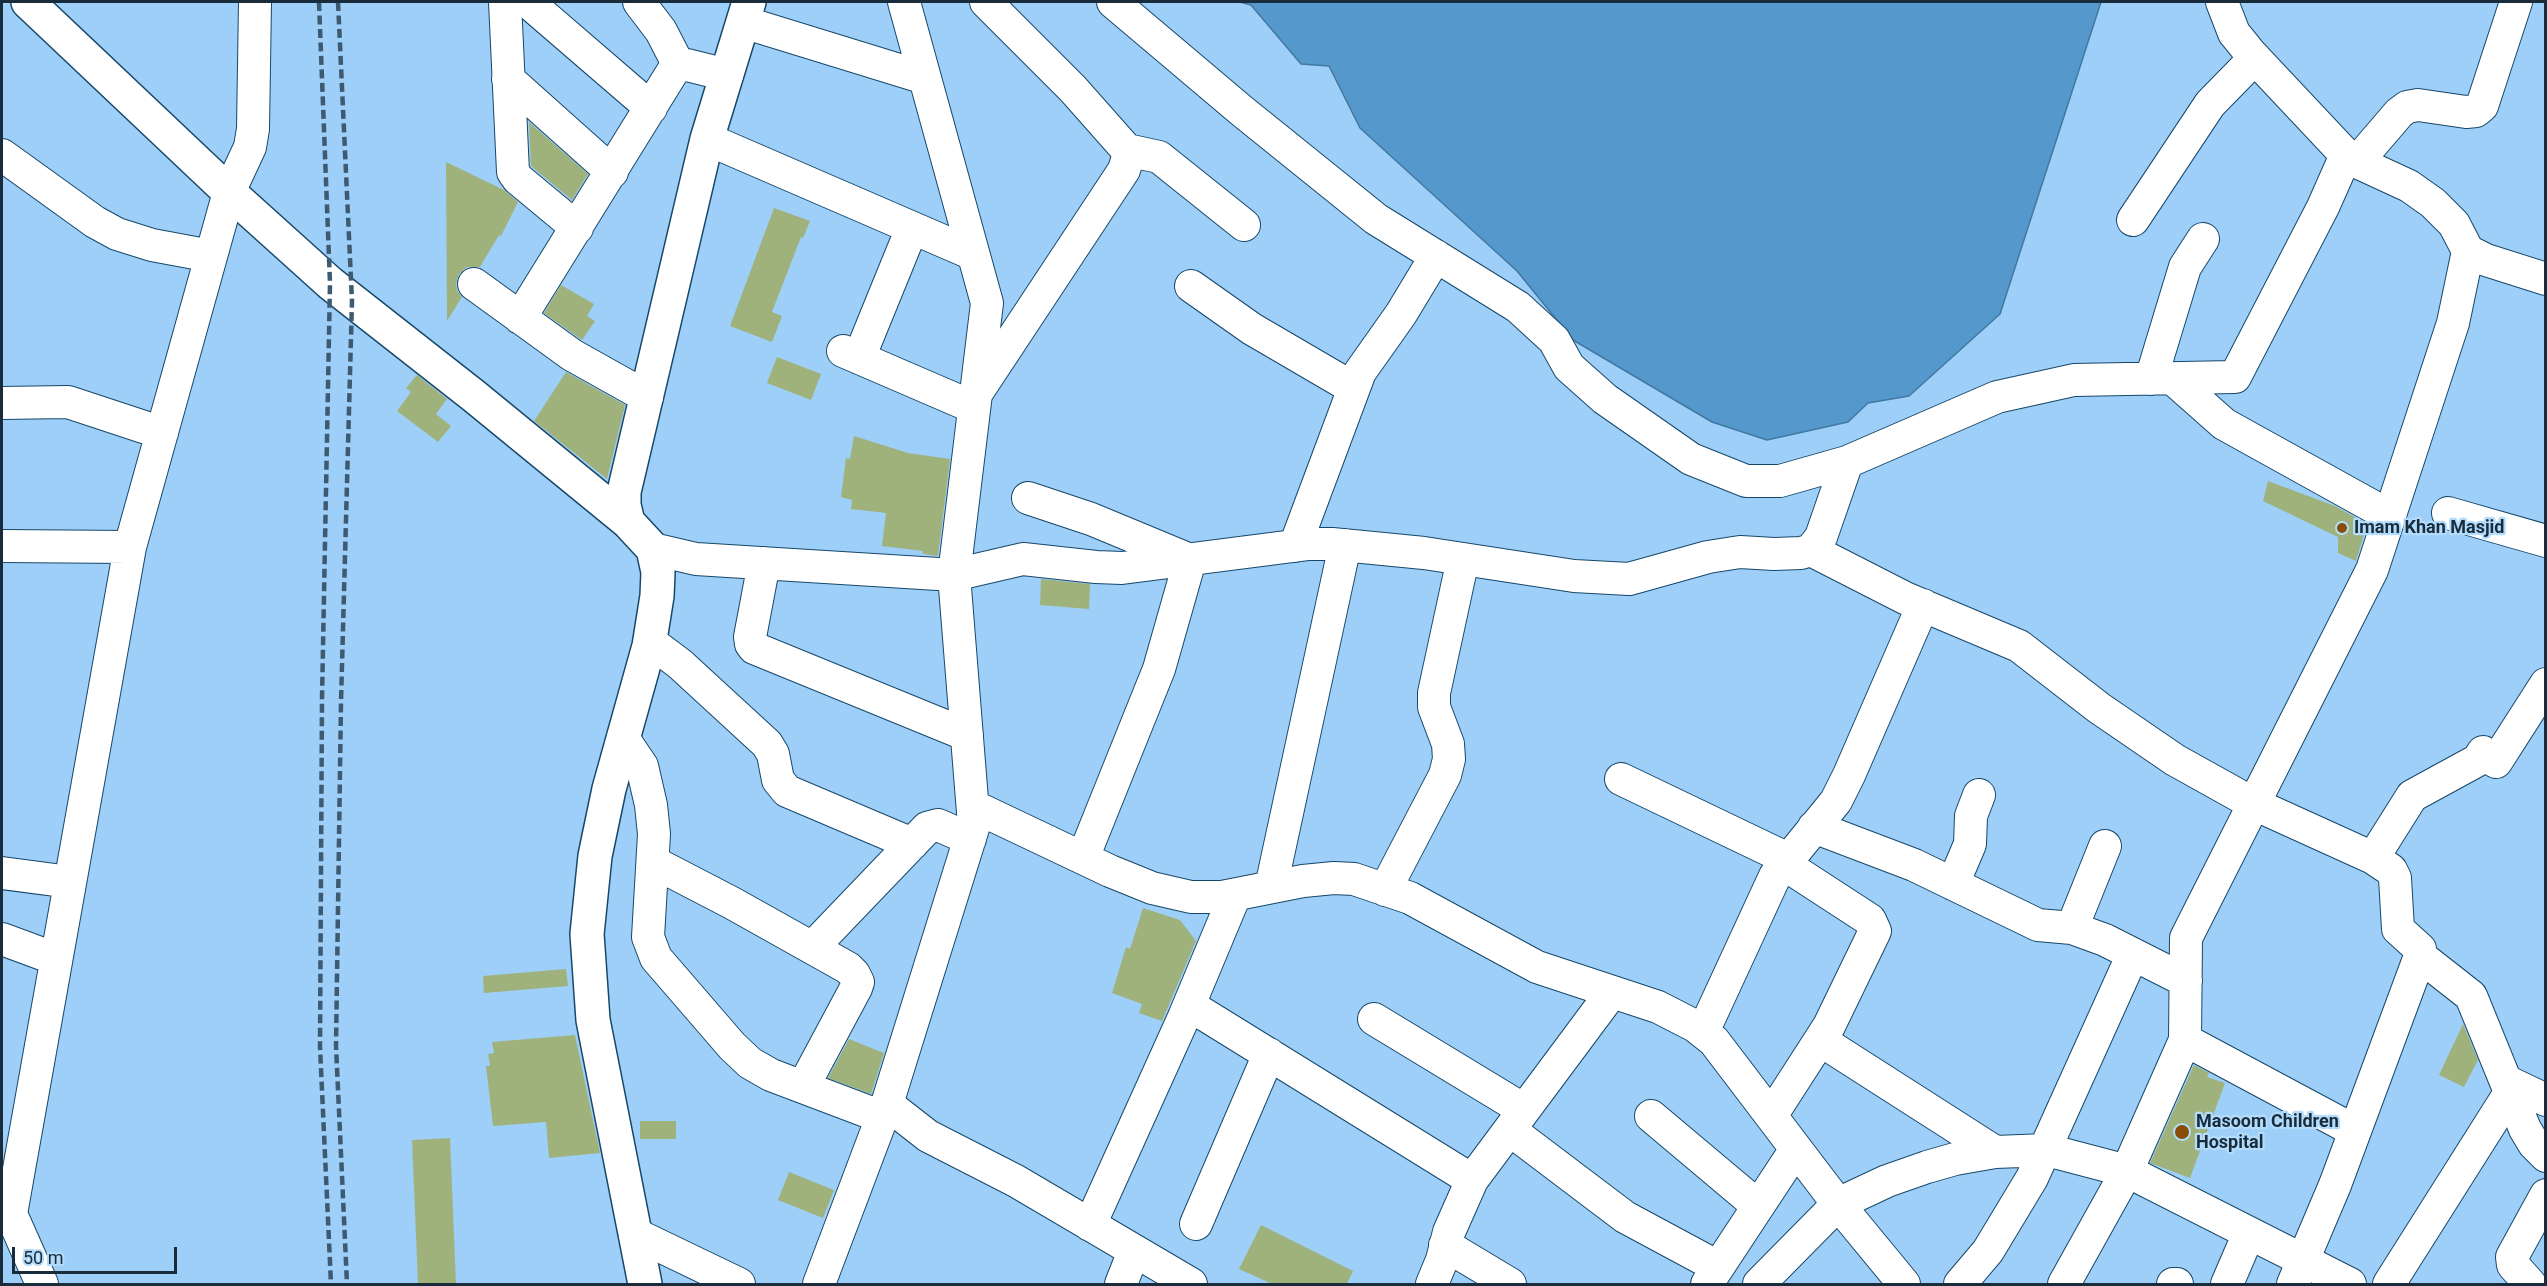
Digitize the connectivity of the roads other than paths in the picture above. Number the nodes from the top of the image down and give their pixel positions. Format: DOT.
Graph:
graph roads {
  1 [pos="28,2"];
  2 [pos="255,2"];
  3 [pos="505,2"];
  4 [pos="528,2"];
  5 [pos="639,2"];
  6 [pos="904,2"];
  7 [pos="986,2"];
  8 [pos="1113,2"];
  9 [pos="2222,2"];
  10 [pos="2517,2"];
  11 [pos="746,12"];
  12 [pos="2255,58"];
  13 [pos="679,66"];
  14 [pos="727,75"];
  15 [pos="925,78"];
  16 [pos="508,79"];
  17 [pos="651,108"];
  18 [pos="707,139"];
  19 [pos="1127,150"];
  20 [pos="2,155"];
  21 [pos="2351,158"];
  22 [pos="612,172"];
  23 [pos="229,192"];
  24 [pos="2133,220"];
  25 [pos="1244,225"];
  26 [pos="577,228"];
  27 [pos="912,228"];
  28 [pos="2203,239"];
  29 [pos="2468,251"];
  30 [pos="973,254"];
  31 [pos="211,256"];
  32 [pos="1436,256"];
  33 [pos="2546,279"];
  34 [pos="474,284"];
  35 [pos="1191,286"];
  36 [pos="520,318"];
  37 [pos="2162,378"];
  38 [pos="1353,388"];
  39 [pos="647,397"];
  40 [pos="974,402"];
  41 [pos="2,403"];
  42 [pos="162,433"];
  43 [pos="1847,462"];
  44 [pos="1028,498"];
  45 [pos="2448,513"];
  46 [pos="2390,516"];
  47 [pos="628,522"];
  48 [pos="2546,541"];
  49 [pos="1345,545"];
  50 [pos="2,546"];
  51 [pos="1295,546"];
  52 [pos="130,547"];
  53 [pos="653,549"];
  54 [pos="1810,550"];
  55 [pos="1463,559"];
  56 [pos="1190,560"];
  57 [pos="764,563"];
  58 [pos="954,575"];
  59 [pos="1923,605"];
  60 [pos="649,646"];
  61 [pos="2546,684"];
  62 [pos="967,735"];
  63 [pos="623,738"];
  64 [pos="1622,778"];
  65 [pos="1979,795"];
  66 [pos="2254,804"];
  67 [pos="973,806"];
  68 [pos="1814,827"];
  69 [pos="970,839"];
  70 [pos="912,844"];
  71 [pos="2105,846"];
  72 [pos="1083,858"];
  73 [pos="2373,858"];
  74 [pos="653,862"];
  75 [pos="1786,862"];
  76 [pos="2,873"];
  77 [pos="70,882"];
  78 [pos="1953,884"];
  79 [pos="1272,887"];
  80 [pos="1385,890"];
  81 [pos="1235,895"];
  82 [pos="2072,928"];
  83 [pos="2,939"];
  84 [pos="812,948"];
  85 [pos="2133,954"];
  86 [pos="2420,956"];
  87 [pos="56,959"];
  88 [pos="2186,981"];
  89 [pos="1612,992"];
  90 [pos="1189,1005"];
  91 [pos="1374,1019"];
  92 [pos="1703,1032"];
  93 [pos="1820,1040"];
  94 [pos="2185,1040"];
  95 [pos="1269,1054"];
  96 [pos="2508,1086"];
  97 [pos="803,1087"];
  98 [pos="2546,1100"];
  99 [pos="884,1110"];
  100 [pos="1651,1116"];
  101 [pos="1771,1116"];
  102 [pos="1517,1120"];
  103 [pos="2355,1131"];
  104 [pos="1796,1149"];
  105 [pos="2047,1150"];
  106 [pos="1995,1152"];
  107 [pos="2546,1156"];
  108 [pos="2127,1171"];
  109 [pos="1472,1180"];
  110 [pos="2546,1195"];
  111 [pos="1838,1204"];
  112 [pos="1758,1206"];
  113 [pos="1196,1224"];
  114 [pos="1090,1225"];
  115 [pos="2249,1233"];
  116 [pos="635,1234"];
  117 [pos="1445,1245"];
  118 [pos="1134,1251"];
  119 [pos="2512,1257"];
  120 [pos="2298,1272"];
  121 [pos="1712,1276"];
  122 [pos="42,1284"];
  123 [pos="645,1284"];
  124 [pos="739,1284"];
  125 [pos="819,1284"];
  126 [pos="1121,1284"];
  127 [pos="1191,1284"];
  128 [pos="1432,1284"];
  129 [pos="1510,1284"];
  130 [pos="1759,1284"];
  131 [pos="1904,1284"];
  132 [pos="1960,1284"];
  133 [pos="2064,1284"];
  134 [pos="2227,1284"];
  135 [pos="2350,1284"];
  136 [pos="2389,1284"];
  137 [pos="2495,1284"];
  138 [pos="2530,1284"];
  1 -- 23 [label="main road"];
  2 -- 23 [label="street"];
  3 -- 16 [label="street"];
  4 -- 17 [label="street"];
  5 -- 13 [label="street"];
  6 -- 15 [label="street"];
  7 -- 19 [label="street"];
  8 -- 32 [label="street"];
  9 -- 12 [label="street"];
  10 -- 21 [label="street"];
  11 -- 14 [label="main road"];
  11 -- 15 [label="street"];
  12 -- 21 [label="street"];
  12 -- 24 [label="street"];
  13 -- 14 [label="street"];
  13 -- 17 [label="street"];
  14 -- 18 [label="main road"];
  15 -- 30 [label="street"];
  16 -- 22 [label="street"];
  16 -- 26 [label="street"];
  17 -- 22 [label="street"];
  18 -- 27 [label="street"];
  18 -- 39 [label="main road"];
  19 -- 25 [label="street"];
  19 -- 40 [label="street"];
  20 -- 31 [label="street"];
  21 -- 29 [label="street"];
  21 -- 37 [label="street"];
  22 -- 26 [label="street"];
  23 -- 31 [label="street"];
  23 -- 47 [label="main road"];
  26 -- 36 [label="street"];
  27 -- 30 [label="street"];
  27 -- 40 [label="street"];
  28 -- 37 [label="street"];
  29 -- 33 [label="street"];
  29 -- 46 [label="street"];
  30 -- 40 [label="street"];
  31 -- 42 [label="street"];
  32 -- 38 [label="street"];
  32 -- 43 [label="street"];
  34 -- 36 [label="street"];
  35 -- 38 [label="street"];
  36 -- 39 [label="street"];
  37 -- 43 [label="street"];
  37 -- 46 [label="street"];
  38 -- 51 [label="street"];
  39 -- 47 [label="main road"];
  40 -- 58 [label="street"];
  41 -- 42 [label="street"];
  42 -- 52 [label="street"];
  43 -- 54 [label="street"];
  44 -- 56 [label="street"];
  45 -- 48 [label="street"];
  46 -- 66 [label="street"];
  47 -- 53 [label="main road"];
  49 -- 51 [label="street"];
  49 -- 55 [label="street"];
  49 -- 79 [label="street"];
  50 -- 52 [label="street"];
  51 -- 56 [label="street"];
  52 -- 77 [label="street"];
  53 -- 57 [label="street"];
  53 -- 60 [label="main road"];
  54 -- 55 [label="street"];
  54 -- 59 [label="street"];
  55 -- 80 [label="street"];
  56 -- 58 [label="street"];
  56 -- 72 [label="street"];
  57 -- 58 [label="street"];
  57 -- 62 [label="street"];
  58 -- 62 [label="street"];
  59 -- 66 [label="street"];
  59 -- 68 [label="street"];
  60 -- 63 [label="main road"];
  60 -- 70 [label="street"];
  61 -- 73 [label="street"];
  62 -- 67 [label="street"];
  63 -- 74 [label="street"];
  63 -- 116 [label="main road"];
  64 -- 75 [label="street"];
  65 -- 78 [label="street"];
  66 -- 73 [label="street"];
  66 -- 88 [label="street"];
  67 -- 69 [label="street"];
  67 -- 72 [label="street"];
  68 -- 75 [label="street"];
  68 -- 78 [label="street"];
  69 -- 70 [label="street"];
  69 -- 99 [label="street"];
  70 -- 84 [label="street"];
  71 -- 82 [label="street"];
  72 -- 81 [label="street"];
  73 -- 86 [label="street"];
  74 -- 84 [label="street"];
  74 -- 97 [label="street"];
  75 -- 92 [label="street"];
  75 -- 93 [label="street"];
  76 -- 77 [label="street"];
  77 -- 87 [label="street"];
  78 -- 82 [label="street"];
  79 -- 80 [label="street"];
  79 -- 81 [label="street"];
  80 -- 89 [label="street"];
  81 -- 90 [label="street"];
  82 -- 85 [label="street"];
  83 -- 87 [label="street"];
  84 -- 97 [label="street"];
  85 -- 88 [label="street"];
  85 -- 105 [label="street"];
  86 -- 96 [label="street"];
  86 -- 103 [label="street"];
  87 -- 122 [label="street"];
  88 -- 94 [label="street"];
  89 -- 92 [label="street"];
  89 -- 102 [label="street"];
  90 -- 95 [label="street"];
  90 -- 114 [label="street"];
  91 -- 102 [label="street"];
  92 -- 101 [label="street"];
  93 -- 101 [label="street"];
  93 -- 106 [label="street"];
  94 -- 103 [label="street"];
  94 -- 108 [label="street"];
  95 -- 109 [label="street"];
  95 -- 113 [label="street"];
  96 -- 98 [label="street"];
  96 -- 107 [label="street"];
  96 -- 136 [label="street"];
  97 -- 99 [label="street"];
  99 -- 114 [label="street"];
  99 -- 125 [label="street"];
  100 -- 112 [label="street"];
  101 -- 104 [label="street"];
  102 -- 109 [label="street"];
  102 -- 121 [label="street"];
  103 -- 120 [label="street"];
  104 -- 111 [label="street"];
  104 -- 112 [label="street"];
  105 -- 106 [label="street"];
  105 -- 108 [label="street"];
  105 -- 132 [label="street"];
  106 -- 111 [label="street"];
  108 -- 115 [label="street"];
  108 -- 133 [label="street"];
  109 -- 117 [label="street"];
  110 -- 119 [label="street"];
  111 -- 130 [label="street"];
  111 -- 131 [label="street"];
  112 -- 121 [label="street"];
  114 -- 118 [label="street"];
  115 -- 120 [label="street"];
  115 -- 134 [label="street"];
  116 -- 123 [label="main road"];
  116 -- 124 [label="street"];
  117 -- 128 [label="street"];
  117 -- 129 [label="street"];
  118 -- 126 [label="street"];
  118 -- 127 [label="street"];
  119 -- 137 [label="street"];
  119 -- 138 [label="street"];
  120 -- 135 [label="street"];
}
